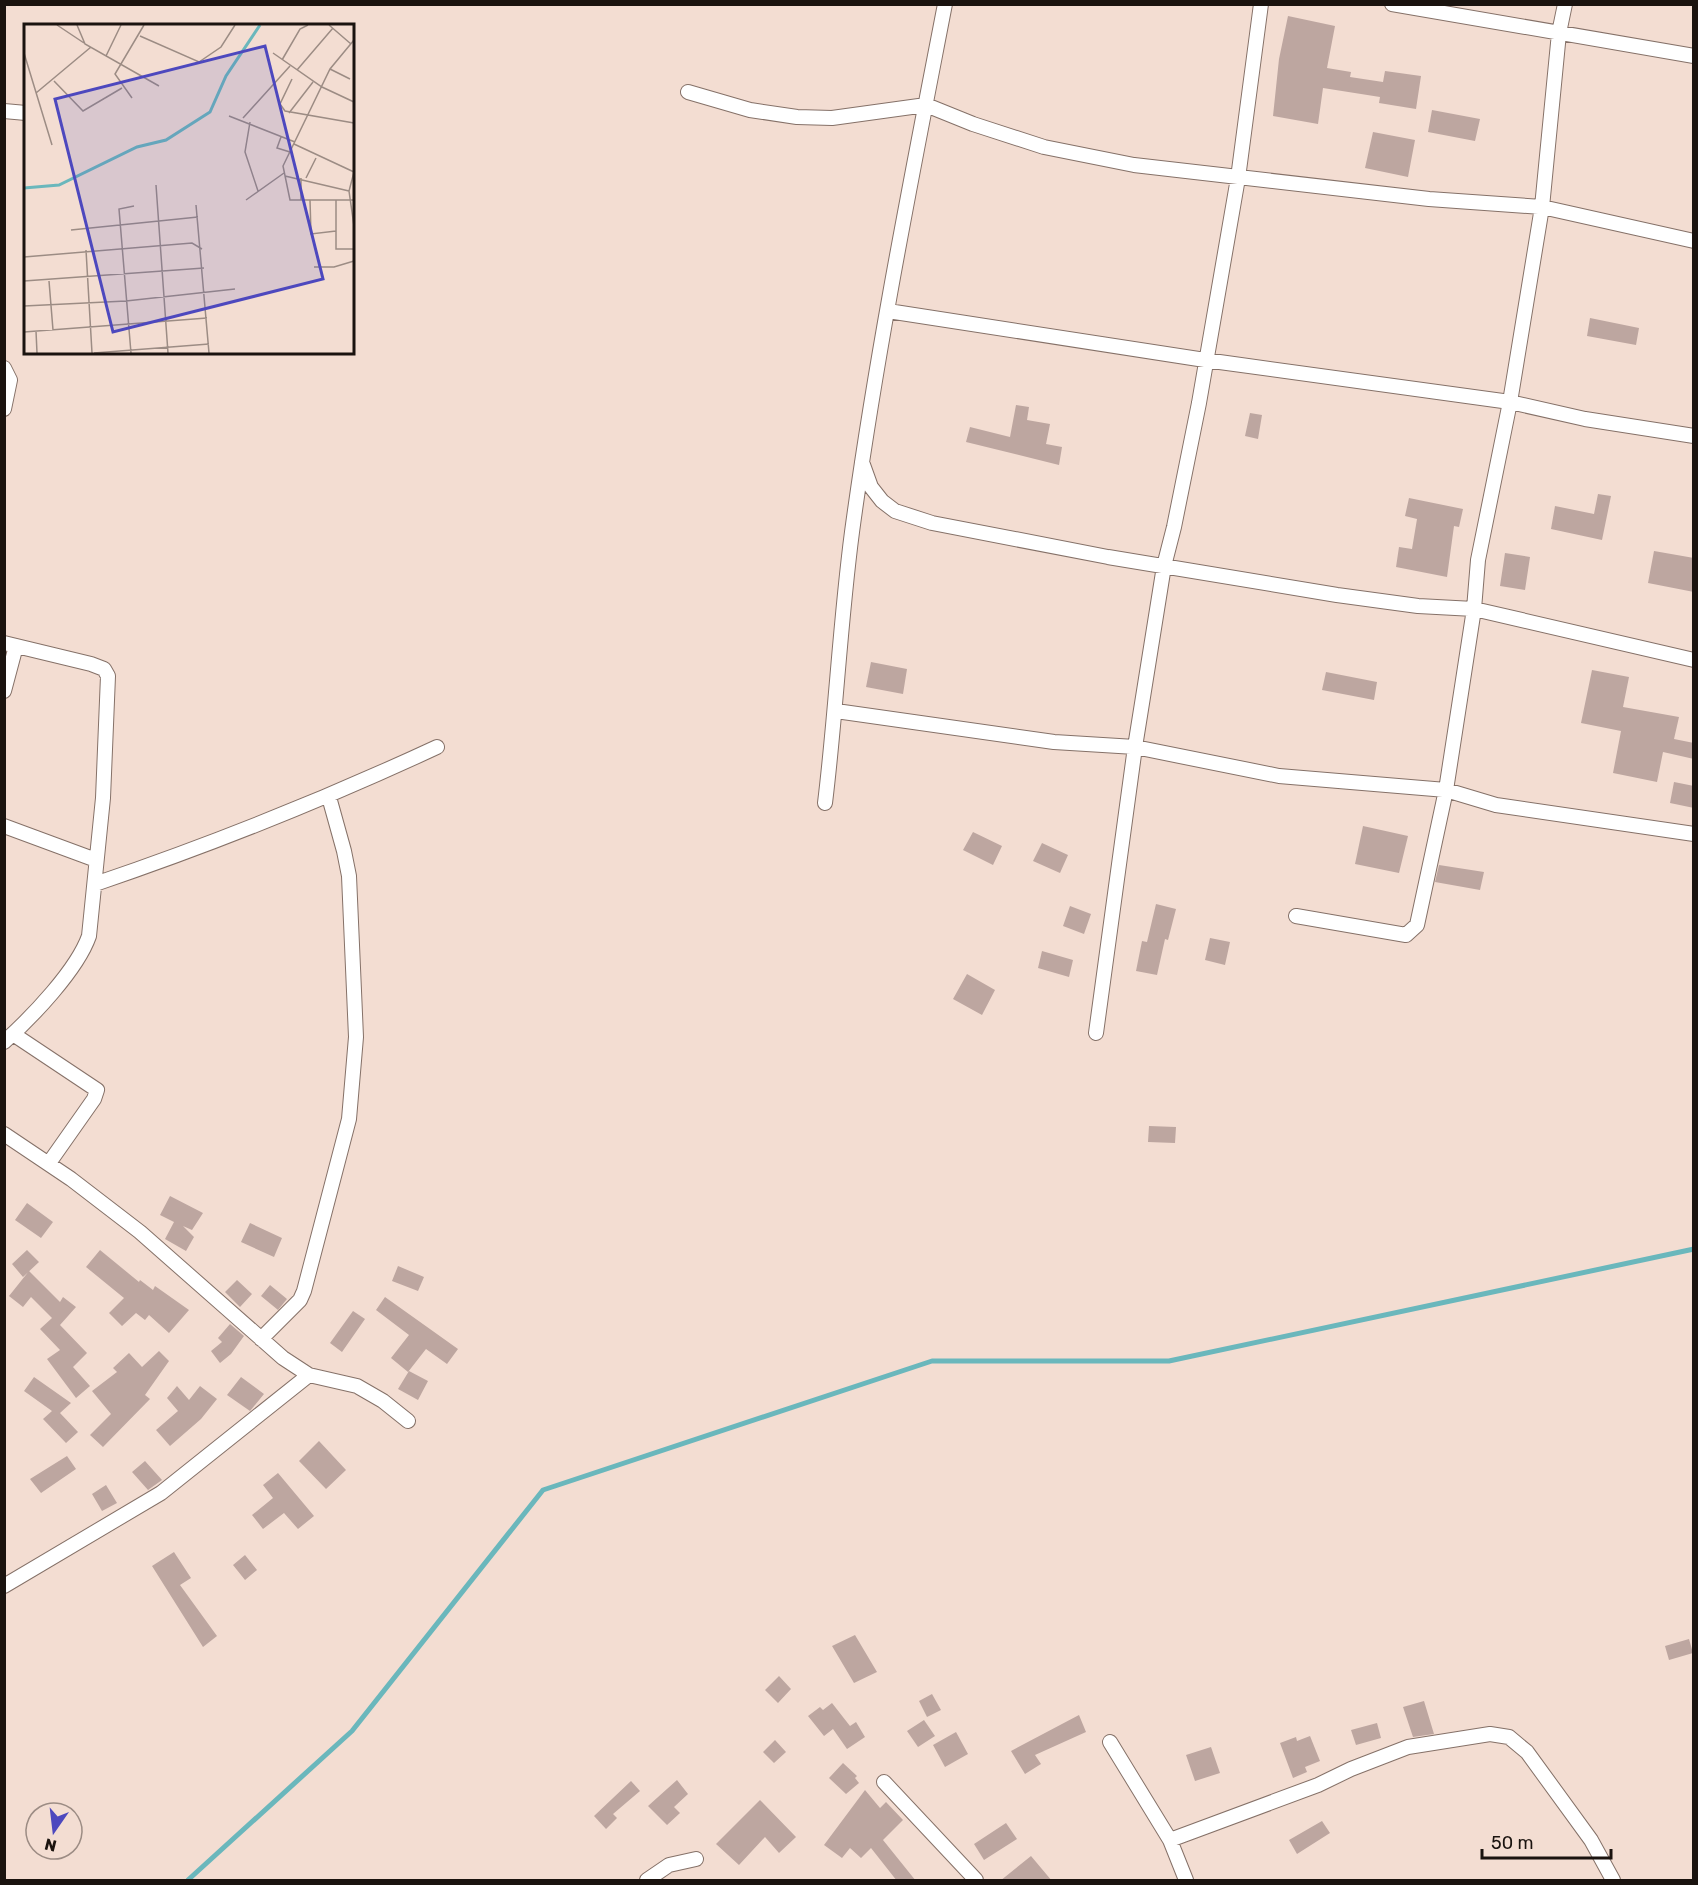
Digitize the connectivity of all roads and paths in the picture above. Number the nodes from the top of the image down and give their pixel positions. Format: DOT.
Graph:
graph roads {
  1 [pos="945,4"];
  2 [pos="1261,4"];
  3 [pos="1392,4"];
  4 [pos="1565,4"];
  5 [pos="1559,33"];
  6 [pos="1694,56"];
  7 [pos="688,92"];
  8 [pos="926,105"];
  9 [pos="4,111"];
  10 [pos="24,113"];
  11 [pos="1238,178"];
  12 [pos="1542,207"];
  13 [pos="1694,241"];
  14 [pos="888,311"];
  15 [pos="1205,360"];
  16 [pos="4,368"];
  17 [pos="1510,402"];
  18 [pos="4,409"];
  19 [pos="1694,436"];
  20 [pos="862,462"];
  21 [pos="1164,566"];
  22 [pos="1474,609"];
  23 [pos="10,644"];
  24 [pos="1694,660"];
  25 [pos="4,691"];
  26 [pos="836,711"];
  27 [pos="437,747"];
  28 [pos="1135,747"];
  29 [pos="1446,790"];
  30 [pos="329,797"];
  31 [pos="825,803"];
  32 [pos="4,826"];
  33 [pos="1694,834"];
  34 [pos="96,860"];
  35 [pos="95,884"];
  36 [pos="1296,916"];
  37 [pos="1096,1033"];
  38 [pos="9,1038"];
  39 [pos="4,1134"];
  40 [pos="49,1163"];
  41 [pos="261,1339"];
  42 [pos="309,1375"];
  43 [pos="408,1421"];
  44 [pos="4,1586"];
  45 [pos="1110,1742"];
  46 [pos="884,1782"];
  47 [pos="1170,1840"];
  48 [pos="696,1859"];
  49 [pos="647,1881"];
  50 [pos="976,1881"];
  51 [pos="1186,1881"];
  52 [pos="1613,1881"];
  1 -- 8 [label="street"];
  2 -- 11 [label="street"];
  3 -- 5 [label="street"];
  4 -- 5 [label="street"];
  5 -- 6 [label="street"];
  5 -- 12 [label="street"];
  7 -- 8 [label="street"];
  8 -- 11 [label="street"];
  8 -- 14 [label="street"];
  9 -- 10 [label="street"];
  11 -- 12 [label="street"];
  11 -- 15 [label="street"];
  12 -- 13 [label="street"];
  12 -- 17 [label="street"];
  14 -- 15 [label="street"];
  14 -- 20 [label="street"];
  15 -- 17 [label="street"];
  15 -- 21 [label="street"];
  16 -- 18 [label="street"];
  17 -- 19 [label="street"];
  17 -- 22 [label="street"];
  20 -- 21 [label="street"];
  20 -- 26 [label="street"];
  21 -- 22 [label="street"];
  21 -- 28 [label="street"];
  22 -- 24 [label="street"];
  22 -- 29 [label="street"];
  23 -- 25 [label="street"];
  23 -- 34 [label="street"];
  26 -- 28 [label="street"];
  26 -- 31 [label="street"];
  27 -- 30 [label="street"];
  28 -- 29 [label="street"];
  28 -- 37 [label="street"];
  29 -- 33 [label="street"];
  29 -- 36 [label="street"];
  30 -- 35 [label="street"];
  30 -- 41 [label="street"];
  32 -- 34 [label="street"];
  34 -- 35 [label="street"];
  35 -- 38 [label="street"];
  38 -- 40 [label="street"];
  39 -- 40 [label="street"];
  40 -- 41 [label="street"];
  41 -- 42 [label="street"];
  42 -- 43 [label="street"];
  42 -- 44 [label="street"];
  45 -- 47 [label="street"];
  46 -- 50 [label="street"];
  47 -- 51 [label="street"];
  47 -- 52 [label="street"];
  48 -- 49 [label="street"];
}
